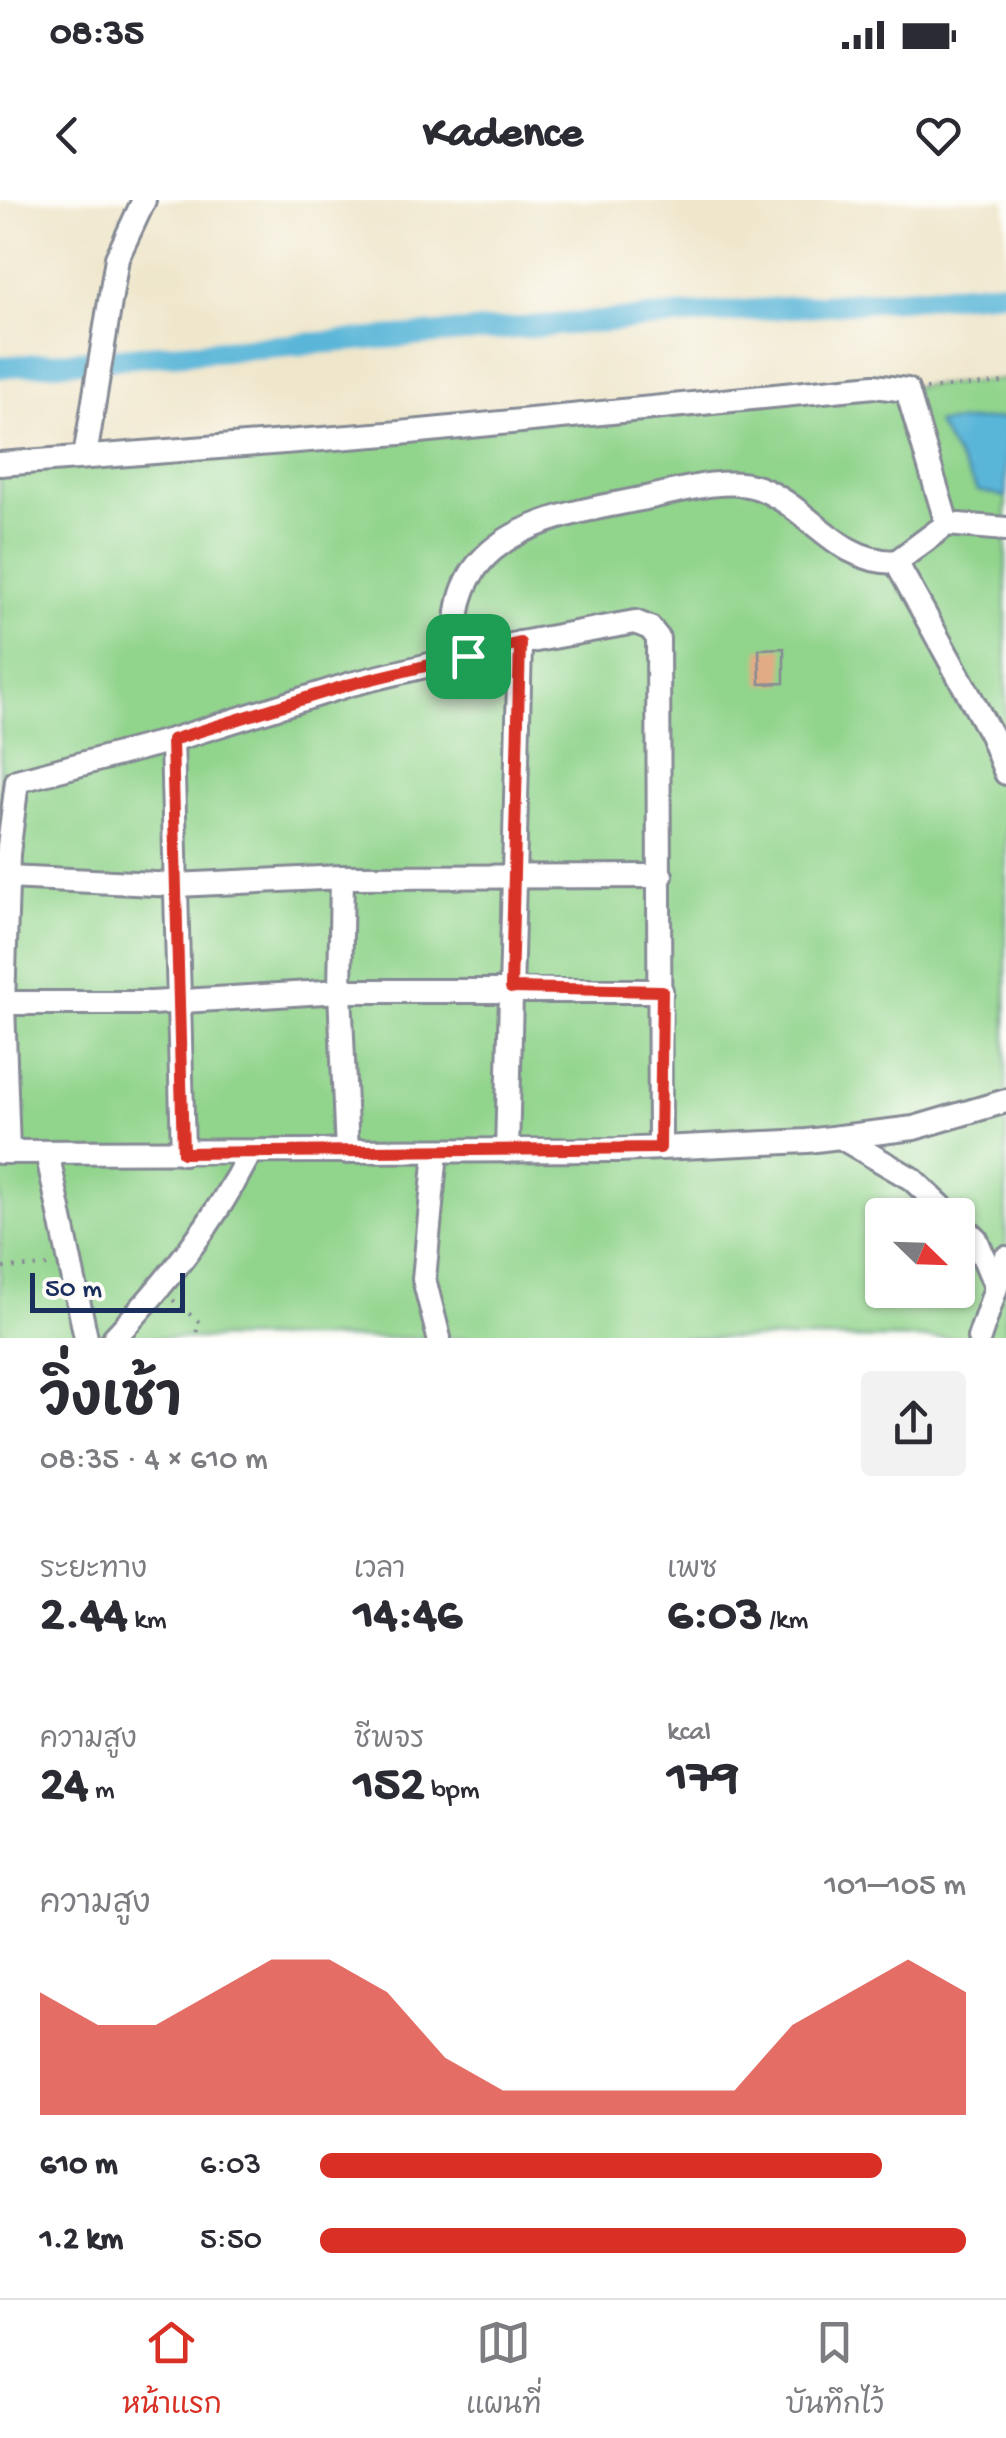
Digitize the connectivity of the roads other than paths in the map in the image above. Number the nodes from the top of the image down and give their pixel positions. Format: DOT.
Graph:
graph roads {
  1 [pos="144,200"];
  2 [pos="85,458"];
  3 [pos="0,464"];
  4 [pos="948,524"];
  5 [pos="1006,528"];
  6 [pos="896,562"];
  7 [pos="520,643"];
  8 [pos="468,656"];
  9 [pos="172,740"];
  10 [pos="1006,773"];
  11 [pos="512,875"];
  12 [pos="661,876"];
  13 [pos="8,877"];
  14 [pos="342,878"];
  15 [pos="176,885"];
  16 [pos="511,988"];
  17 [pos="340,991"];
  18 [pos="662,991"];
  19 [pos="182,1001"];
  20 [pos="1,1003"];
  21 [pos="1006,1102"];
  22 [pos="840,1137"];
  23 [pos="660,1148"];
  24 [pos="508,1151"];
  25 [pos="4,1152"];
  26 [pos="47,1152"];
  27 [pos="347,1152"];
  28 [pos="436,1152"];
  29 [pos="183,1153"];
  30 [pos="250,1153"];
  31 [pos="932,1198"];
  32 [pos="975,1238"];
  33 [pos="1006,1258"];
  34 [pos="996,1287"];
  35 [pos="86,1338"];
  36 [pos="114,1338"];
  37 [pos="440,1338"];
  38 [pos="978,1338"];
  1 -- 2 [label="street"];
  2 -- 3 [label="street"];
  2 -- 4 [label="street"];
  4 -- 5 [label="street"];
  4 -- 6 [label="street"];
  6 -- 8 [label="street"];
  6 -- 10 [label="street"];
  7 -- 8 [label="street"];
  7 -- 11 [label="street"];
  7 -- 12 [label="street"];
  8 -- 9 [label="street"];
  9 -- 13 [label="street"];
  9 -- 15 [label="street"];
  11 -- 12 [label="street"];
  11 -- 14 [label="street"];
  11 -- 16 [label="street"];
  12 -- 18 [label="street"];
  13 -- 15 [label="street"];
  13 -- 20 [label="street"];
  14 -- 15 [label="street"];
  14 -- 17 [label="street"];
  15 -- 19 [label="street"];
  16 -- 17 [label="street"];
  16 -- 18 [label="street"];
  16 -- 24 [label="street"];
  17 -- 19 [label="street"];
  17 -- 27 [label="street"];
  18 -- 23 [label="street"];
  19 -- 20 [label="street"];
  19 -- 29 [label="street"];
  20 -- 25 [label="street"];
  21 -- 22 [label="street"];
  22 -- 23 [label="street"];
  22 -- 31 [label="street"];
  23 -- 24 [label="street"];
  24 -- 28 [label="street"];
  25 -- 26 [label="street"];
  26 -- 29 [label="street"];
  26 -- 35 [label="street"];
  27 -- 28 [label="street"];
  27 -- 30 [label="street"];
  28 -- 37 [label="street"];
  29 -- 30 [label="street"];
  30 -- 36 [label="street"];
  32 -- 34 [label="street"];
  33 -- 34 [label="street"];
  34 -- 38 [label="street"];
}
